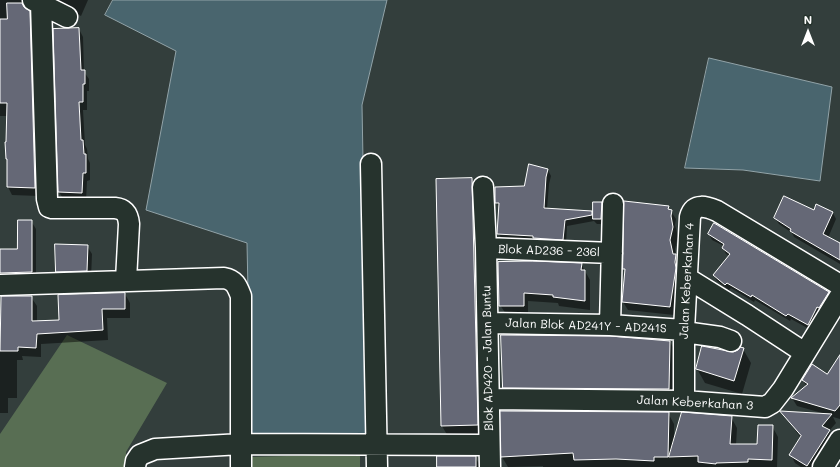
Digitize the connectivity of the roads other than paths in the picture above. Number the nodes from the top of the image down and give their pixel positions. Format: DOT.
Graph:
graph roads {
  1 [pos="37,2"];
  2 [pos="68,17"];
  3 [pos="372,164"];
  4 [pos="483,187"];
  5 [pos="613,204"];
  6 [pos="486,248"];
  7 [pos="612,253"];
  8 [pos="687,278"];
  9 [pos="126,280"];
  10 [pos="0,285"];
  11 [pos="840,285"];
  12 [pos="840,296"];
  13 [pos="488,323"];
  14 [pos="610,325"];
  15 [pos="684,331"];
  16 [pos="731,341"];
  17 [pos="805,353"];
  18 [pos="489,399"];
  19 [pos="684,401"];
  20 [pos="840,440"];
  21 [pos="241,444"];
  22 [pos="377,445"];
  23 [pos="489,445"];
  24 [pos="135,467"];
  25 [pos="241,467"];
  26 [pos="377,467"];
  27 [pos="490,467"];
  28 [pos="823,467"];
  1 -- 2 [label="street"];
  1 -- 9 [label="street"];
  3 -- 22 [label="street"];
  4 -- 6 [label="street, Blok AD420 - Jalan Buntu"];
  5 -- 7 [label="street"];
  6 -- 7 [label="street, Blok AD236 - 236l"];
  6 -- 13 [label="street, Blok AD420 - Jalan Buntu"];
  7 -- 14 [label="street"];
  8 -- 11 [label="street, Jalan Keberkahan 4"];
  8 -- 15 [label="street, Jalan Keberkahan 4"];
  8 -- 17 [label="street"];
  9 -- 10 [label="street"];
  9 -- 21 [label="street"];
  12 -- 17 [label="street, Jalan Keberkahan 3"];
  13 -- 14 [label="street, Jalan Blok AD241Y - AD241S"];
  13 -- 18 [label="street, Blok AD420 - Jalan Buntu"];
  14 -- 15 [label="street, Jalan Blok AD241Y - AD241S"];
  15 -- 16 [label="street, Jalan Blok AD241Y - AD241S"];
  15 -- 19 [label="street, Jalan Keberkahan 4"];
  17 -- 19 [label="street, Jalan Keberkahan 3"];
  18 -- 19 [label="street, Jalan Keberkahan 3"];
  18 -- 23 [label="street, Blok AD420 - Jalan Buntu"];
  20 -- 28 [label="street"];
  21 -- 22 [label="street"];
  21 -- 24 [label="street"];
  21 -- 25 [label="street"];
  22 -- 23 [label="street"];
  22 -- 26 [label="street"];
  23 -- 27 [label="street, Blok AD420 - Jalan Buntu"];
}
